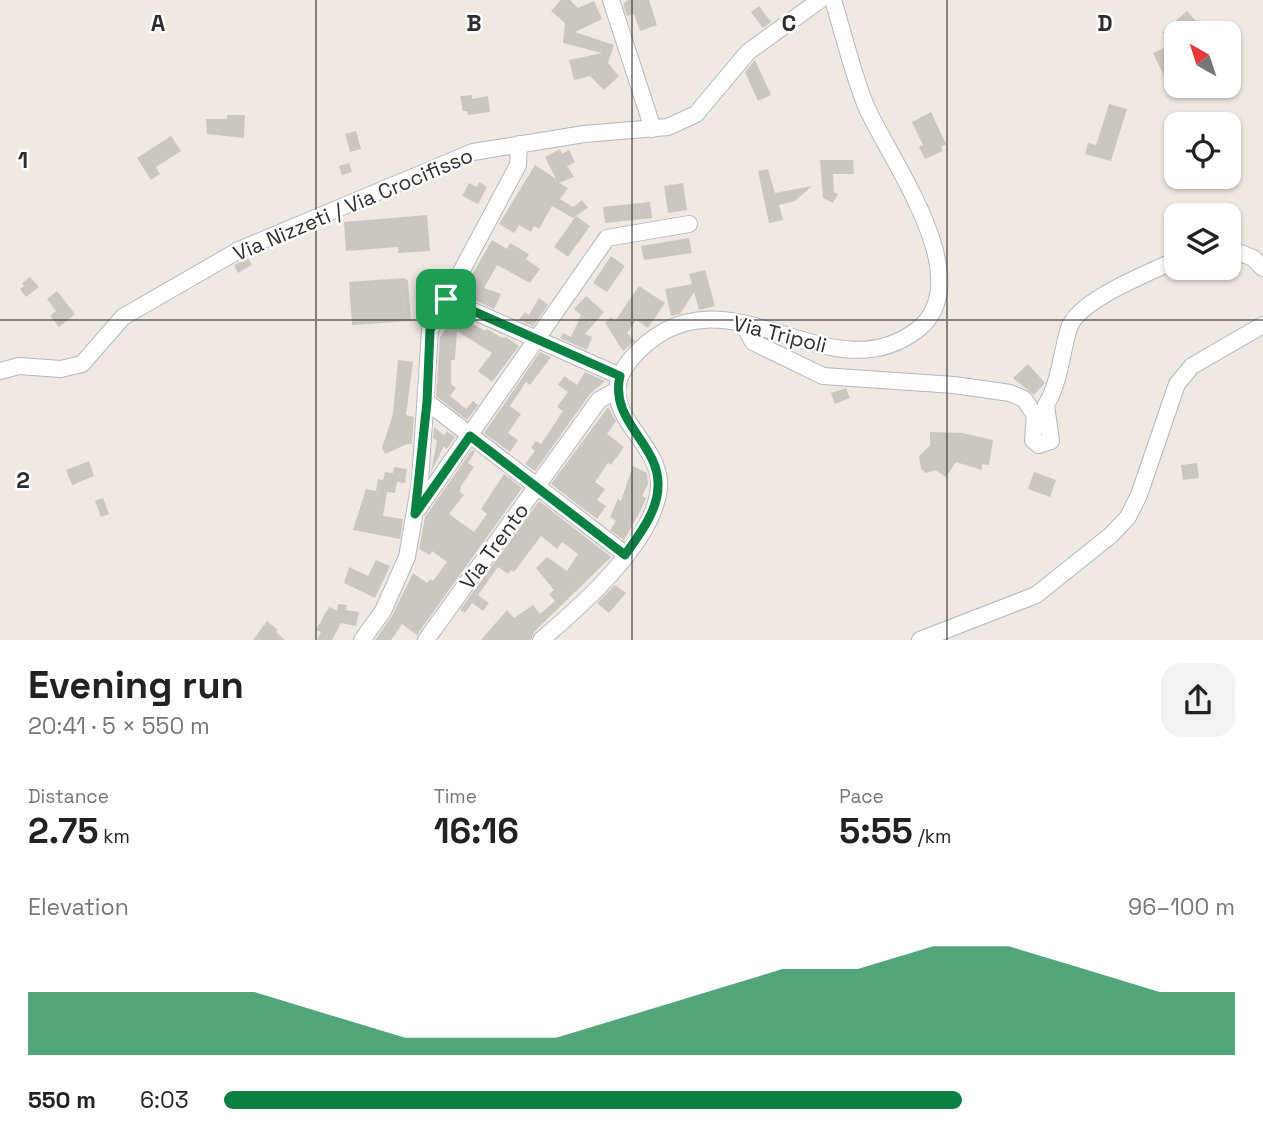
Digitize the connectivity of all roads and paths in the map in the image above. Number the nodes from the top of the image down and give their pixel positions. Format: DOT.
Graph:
graph roads {
  1 [pos="611,0"];
  2 [pos="820,0"];
  3 [pos="833,0"];
  4 [pos="653,129"];
  5 [pos="519,144"];
  6 [pos="689,224"];
  7 [pos="1241,253"];
  8 [pos="1164,266"];
  9 [pos="1263,268"];
  10 [pos="446,299"];
  11 [pos="743,324"];
  12 [pos="1263,325"];
  13 [pos="538,338"];
  14 [pos="0,371"];
  15 [pos="618,383"];
  16 [pos="427,402"];
  17 [pos="470,436"];
  18 [pos="536,488"];
  19 [pos="415,514"];
  20 [pos="625,555"];
  21 [pos="362,639"];
  22 [pos="426,639"];
  23 [pos="541,639"];
  24 [pos="920,639"];
  1 -- 4 [label="street"];
  2 -- 4 [label="street, Via Nizzeti / Via Crocifisso"];
  3 -- 11 [label="street, Via Tripoli"];
  4 -- 5 [label="street, Via Nizzeti / Via Crocifisso"];
  5 -- 10 [label="street"];
  5 -- 14 [label="street, Via Nizzeti / Via Crocifisso"];
  6 -- 13 [label="street"];
  7 -- 9 [label="street"];
  8 -- 11 [label="street"];
  10 -- 13 [label="street"];
  10 -- 16 [label="street"];
  11 -- 15 [label="street, Via Tripoli"];
  12 -- 24 [label="street"];
  13 -- 15 [label="street"];
  13 -- 17 [label="street"];
  15 -- 18 [label="street, Via Trento"];
  15 -- 20 [label="street"];
  16 -- 17 [label="street"];
  16 -- 19 [label="street"];
  17 -- 18 [label="street"];
  17 -- 19 [label="street"];
  18 -- 20 [label="street"];
  18 -- 22 [label="street, Via Trento"];
  19 -- 21 [label="street"];
  20 -- 23 [label="street"];
}
